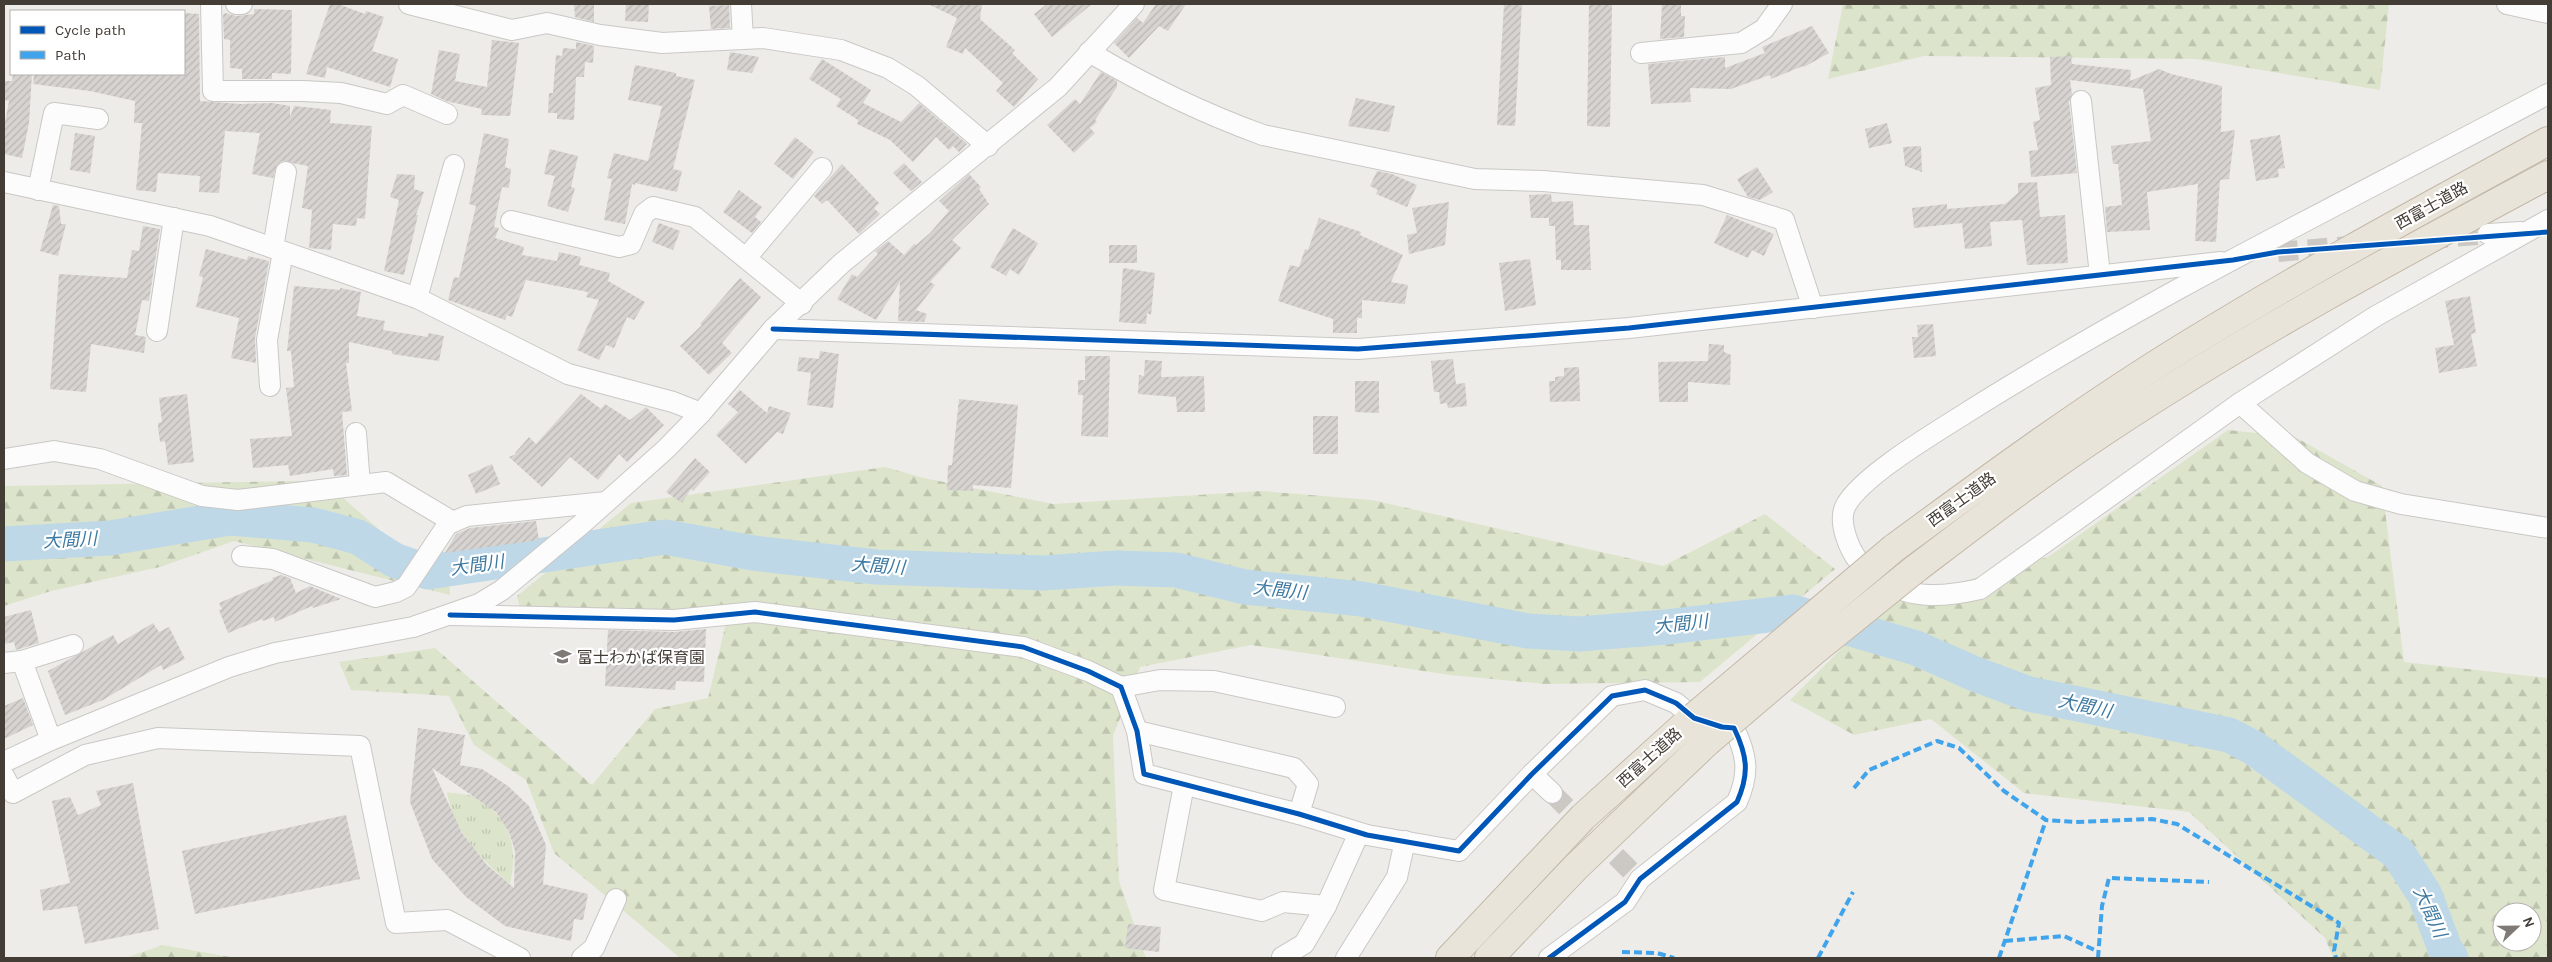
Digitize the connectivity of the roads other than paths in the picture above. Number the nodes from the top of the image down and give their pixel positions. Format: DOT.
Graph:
graph roads {
  1 [pos="212,4"];
  2 [pos="236,4"];
  3 [pos="242,4"];
  4 [pos="410,4"];
  5 [pos="742,4"];
  6 [pos="1134,4"];
  7 [pos="1782,4"];
  8 [pos="2507,4"];
  9 [pos="2548,13"];
  10 [pos="743,38"];
  11 [pos="1089,52"];
  12 [pos="1640,53"];
  13 [pos="2548,94"];
  14 [pos="2081,101"];
  15 [pos="447,114"];
  16 [pos="98,119"];
  17 [pos="2548,141"];
  18 [pos="988,146"];
  19 [pos="454,165"];
  20 [pos="822,168"];
  21 [pos="286,172"];
  22 [pos="2548,174"];
  23 [pos="4,182"];
  24 [pos="38,190"];
  25 [pos="174,218"];
  26 [pos="2548,220"];
  27 [pos="511,221"];
  28 [pos="2526,232"];
  29 [pos="2548,232"];
  30 [pos="2488,234"];
  31 [pos="278,250"];
  32 [pos="2278,252"];
  33 [pos="746,258"];
  34 [pos="2232,260"];
  35 [pos="2100,275"];
  36 [pos="417,298"];
  37 [pos="802,304"];
  38 [pos="1813,308"];
  39 [pos="773,329"];
  40 [pos="157,331"];
  41 [pos="270,386"];
  42 [pos="2240,403"];
  43 [pos="700,413"];
  44 [pos="356,433"];
  45 [pos="4,459"];
  46 [pos="360,485"];
  47 [pos="606,502"];
  48 [pos="453,522"];
  49 [pos="2548,528"];
  50 [pos="242,556"];
  51 [pos="450,615"];
  52 [pos="73,645"];
  53 [pos="13,662"];
  54 [pos="1121,687"];
  55 [pos="1335,708"];
  56 [pos="1137,731"];
  57 [pos="51,740"];
  58 [pos="4,762"];
  59 [pos="1532,774"];
  60 [pos="4,776"];
  61 [pos="1184,785"];
  62 [pos="1552,793"];
  63 [pos="1299,814"];
  64 [pos="1359,833"];
  65 [pos="1405,842"];
  66 [pos="616,899"];
  67 [pos="1326,906"];
  68 [pos="1282,957"];
  69 [pos="520,958"];
  70 [pos="582,958"];
  71 [pos="1346,958"];
  72 [pos="1450,958"];
  73 [pos="1489,958"];
  74 [pos="1549,958"];
  1 -- 15 [label="street"];
  2 -- 3 [label="street"];
  4 -- 10 [label="street"];
  5 -- 10 [label="street"];
  6 -- 11 [label="street"];
  7 -- 12 [label="street"];
  8 -- 9 [label="street"];
  10 -- 18 [label="street"];
  11 -- 18 [label="street"];
  11 -- 38 [label="street"];
  13 -- 34 [label="street"];
  14 -- 35 [label="street"];
  16 -- 24 [label="street"];
  17 -- 72 [label="highway, 西富士道路, bridge"];
  18 -- 37 [label="street"];
  19 -- 36 [label="street"];
  20 -- 33 [label="street"];
  21 -- 31 [label="street"];
  22 -- 73 [label="highway, 西富士道路, bridge"];
  23 -- 24 [label="street"];
  24 -- 25 [label="street"];
  25 -- 31 [label="street"];
  25 -- 40 [label="street"];
  26 -- 28 [label="street"];
  27 -- 33 [label="street"];
  28 -- 29 [label="street"];
  28 -- 30 [label="street"];
  28 -- 42 [label="street"];
  31 -- 36 [label="street"];
  31 -- 41 [label="street"];
  32 -- 34 [label="street"];
  33 -- 37 [label="street"];
  34 -- 35 [label="street"];
  34 -- 42 [label="street"];
  35 -- 38 [label="street"];
  36 -- 43 [label="street"];
  37 -- 39 [label="street"];
  38 -- 39 [label="street"];
  39 -- 43 [label="street"];
  42 -- 49 [label="street"];
  43 -- 47 [label="street"];
  44 -- 46 [label="street"];
  45 -- 46 [label="street"];
  46 -- 48 [label="street"];
  47 -- 48 [label="street"];
  47 -- 51 [label="street"];
  48 -- 50 [label="street"];
  51 -- 54 [label="street"];
  51 -- 57 [label="street"];
  52 -- 53 [label="street"];
  53 -- 57 [label="street"];
  54 -- 55 [label="street"];
  54 -- 56 [label="street"];
  56 -- 61 [label="street"];
  56 -- 63 [label="street"];
  57 -- 58 [label="street"];
  59 -- 62 [label="street"];
  59 -- 65 [label="street"];
  59 -- 74 [label="street"];
  60 -- 69 [label="street"];
  61 -- 63 [label="street"];
  61 -- 67 [label="street"];
  63 -- 64 [label="street"];
  64 -- 65 [label="street"];
  64 -- 67 [label="street"];
  65 -- 71 [label="street"];
  66 -- 70 [label="street"];
  67 -- 68 [label="street"];
}
